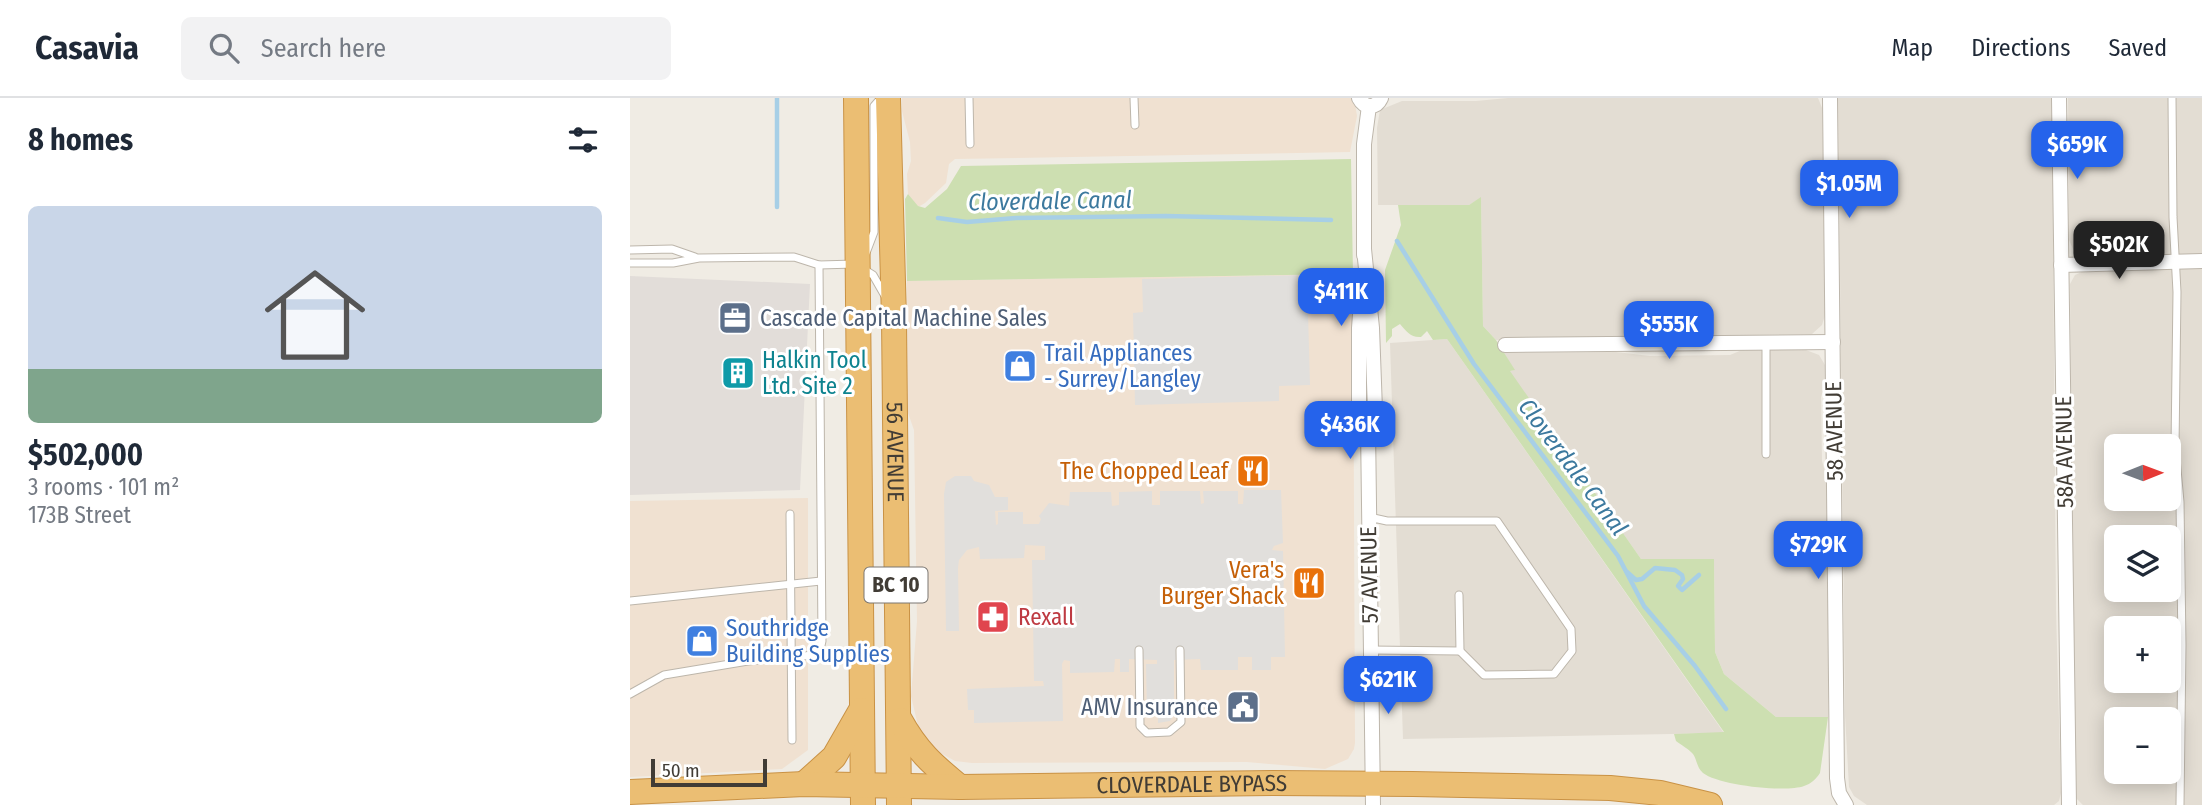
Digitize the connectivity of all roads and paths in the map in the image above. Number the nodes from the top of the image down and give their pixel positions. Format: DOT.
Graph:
graph roads {
  1 [pos="856,98"];
  2 [pos="881,98"];
  3 [pos="888,98"];
  4 [pos="969,98"];
  5 [pos="1134,98"];
  6 [pos="1830,98"];
  7 [pos="2059,98"];
  8 [pos="2172,98"];
  9 [pos="1370,101"];
  10 [pos="1135,125"];
  11 [pos="970,144"];
  12 [pos="630,250"];
  13 [pos="699,258"];
  14 [pos="2202,261"];
  15 [pos="2176,262"];
  16 [pos="630,263"];
  17 [pos="857,264"];
  18 [pos="819,265"];
  19 [pos="2061,265"];
  20 [pos="894,319"];
  21 [pos="1833,342"];
  22 [pos="1766,343"];
  23 [pos="1505,345"];
  24 [pos="1766,454"];
  25 [pos="790,514"];
  26 [pos="1368,517"];
  27 [pos="821,581"];
  28 [pos="791,584"];
  29 [pos="1459,596"];
  30 [pos="630,601"];
  31 [pos="1139,650"];
  32 [pos="1180,650"];
  33 [pos="1369,650"];
  34 [pos="1460,651"];
  35 [pos="792,657"];
  36 [pos="630,694"];
  37 [pos="861,710"];
  38 [pos="898,716"];
  39 [pos="792,740"];
  40 [pos="804,784"];
  41 [pos="960,787"];
  42 [pos="630,792"];
  43 [pos="1372,794"];
  44 [pos="863,795"];
  45 [pos="899,795"];
  46 [pos="1710,805"];
  47 [pos="1846,805"];
  48 [pos="2069,805"];
  49 [pos="2180,805"];
  1 -- 17 [label="highway, 56 AVENUE / BC 10"];
  2 -- 17 [label="lane"];
  3 -- 20 [label="highway, 56 AVENUE / BC 10"];
  4 -- 11 [label="lane"];
  5 -- 10 [label="lane"];
  6 -- 21 [label="street, 58 AVENUE"];
  7 -- 19 [label="street, 58A AVENUE"];
  8 -- 15 [label="lane"];
  9 -- 26 [label="street, 57 AVENUE"];
  12 -- 13 [label="lane"];
  13 -- 16 [label="lane"];
  13 -- 18 [label="lane"];
  14 -- 15 [label="street"];
  15 -- 19 [label="street"];
  15 -- 49 [label="lane"];
  17 -- 18 [label="lane"];
  17 -- 20 [label="lane"];
  17 -- 37 [label="highway, 56 AVENUE / BC 10"];
  18 -- 27 [label="lane"];
  19 -- 48 [label="street, 58A AVENUE"];
  20 -- 38 [label="highway, 56 AVENUE / BC 10"];
  21 -- 22 [label="street"];
  21 -- 47 [label="street, 58 AVENUE"];
  22 -- 23 [label="street"];
  22 -- 24 [label="lane"];
  25 -- 28 [label="lane"];
  26 -- 33 [label="street, 57 AVENUE"];
  26 -- 34 [label="lane"];
  27 -- 28 [label="lane"];
  27 -- 35 [label="lane"];
  28 -- 30 [label="lane"];
  28 -- 35 [label="lane"];
  29 -- 34 [label="lane"];
  31 -- 32 [label="lane"];
  33 -- 34 [label="lane"];
  33 -- 43 [label="street, 57 AVENUE"];
  35 -- 36 [label="lane"];
  35 -- 39 [label="lane"];
  37 -- 40 [label="highway"];
  37 -- 44 [label="highway, 56 AVENUE / BC 10"];
  38 -- 41 [label="highway"];
  38 -- 45 [label="highway, 56 AVENUE / BC 10"];
  40 -- 42 [label="highway, CLOVERDALE BYPASS"];
  40 -- 44 [label="highway, CLOVERDALE BYPASS"];
  41 -- 43 [label="highway, CLOVERDALE BYPASS"];
  41 -- 45 [label="highway, CLOVERDALE BYPASS"];
  43 -- 46 [label="highway, CLOVERDALE BYPASS"];
  44 -- 45 [label="highway, CLOVERDALE BYPASS"];
}
